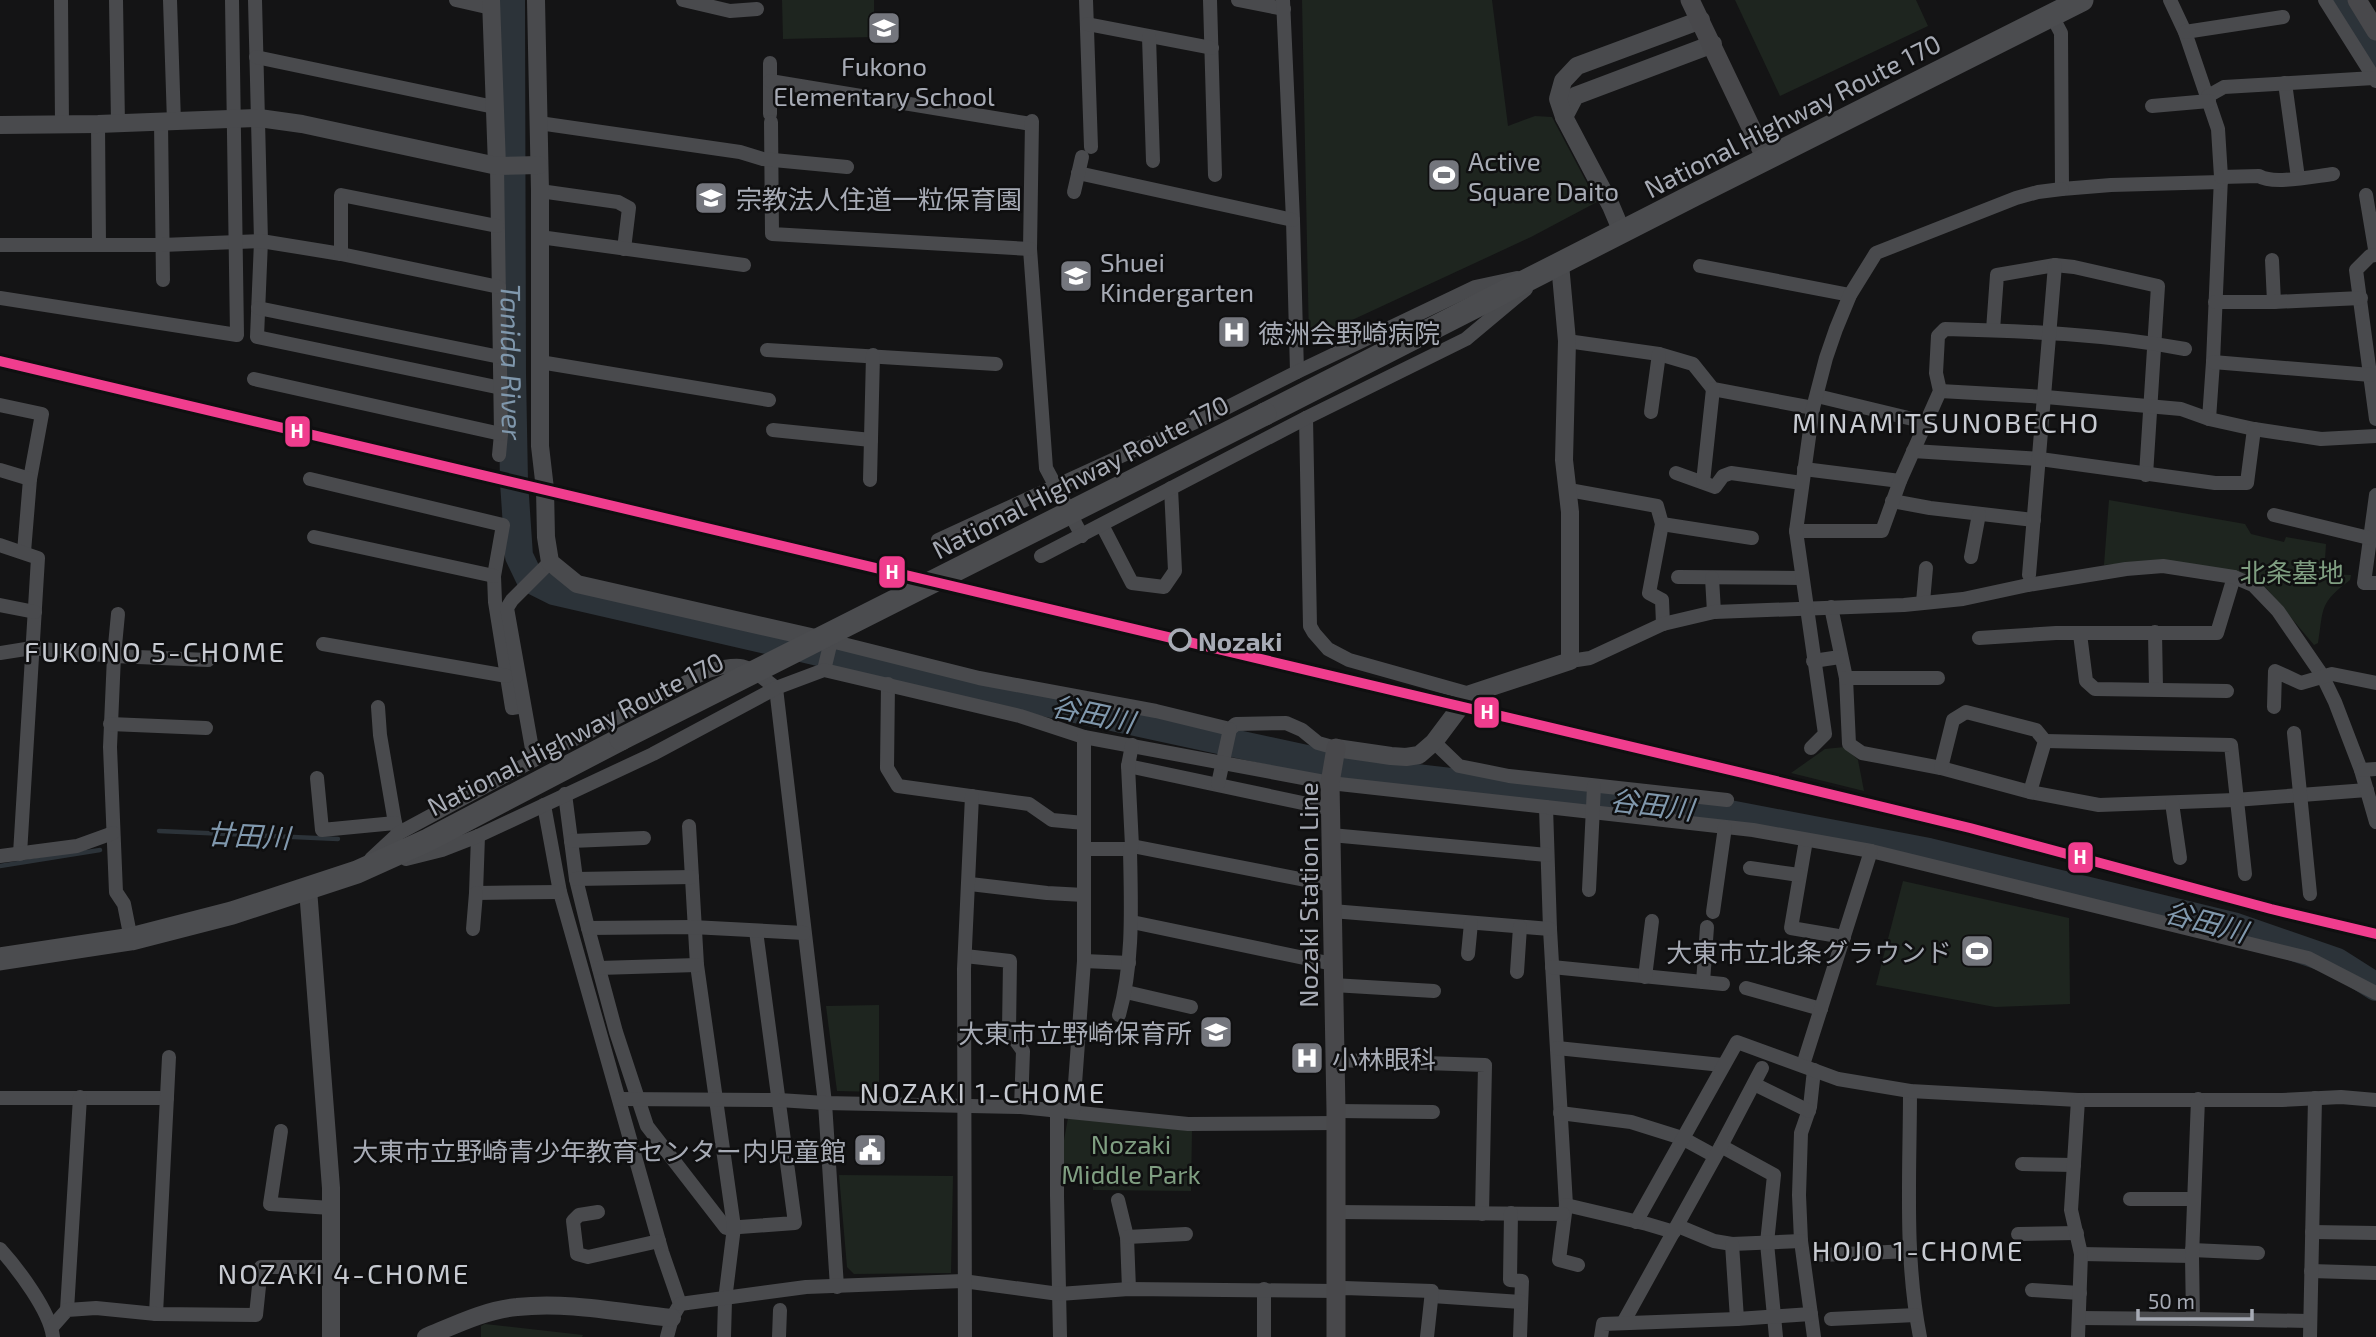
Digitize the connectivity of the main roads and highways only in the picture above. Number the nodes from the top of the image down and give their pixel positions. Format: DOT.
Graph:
graph roads {
  1 [pos="1690,0"];
  2 [pos="2357,0"];
  3 [pos="2067,6"];
  4 [pos="2376,32"];
  5 [pos="1766,159"];
  6 [pos="1336,752"];
  7 [pos="0,959"];
  8 [pos="1336,1337"];
  1 -- 5 [label="main road"];
  2 -- 4 [label="main road"];
  3 -- 5 [label="highway, National Highway Route 170"];
  5 -- 7 [label="highway, National Highway Route 170, bridge"];
  6 -- 8 [label="main road, Nozaki Station Line"];
}
